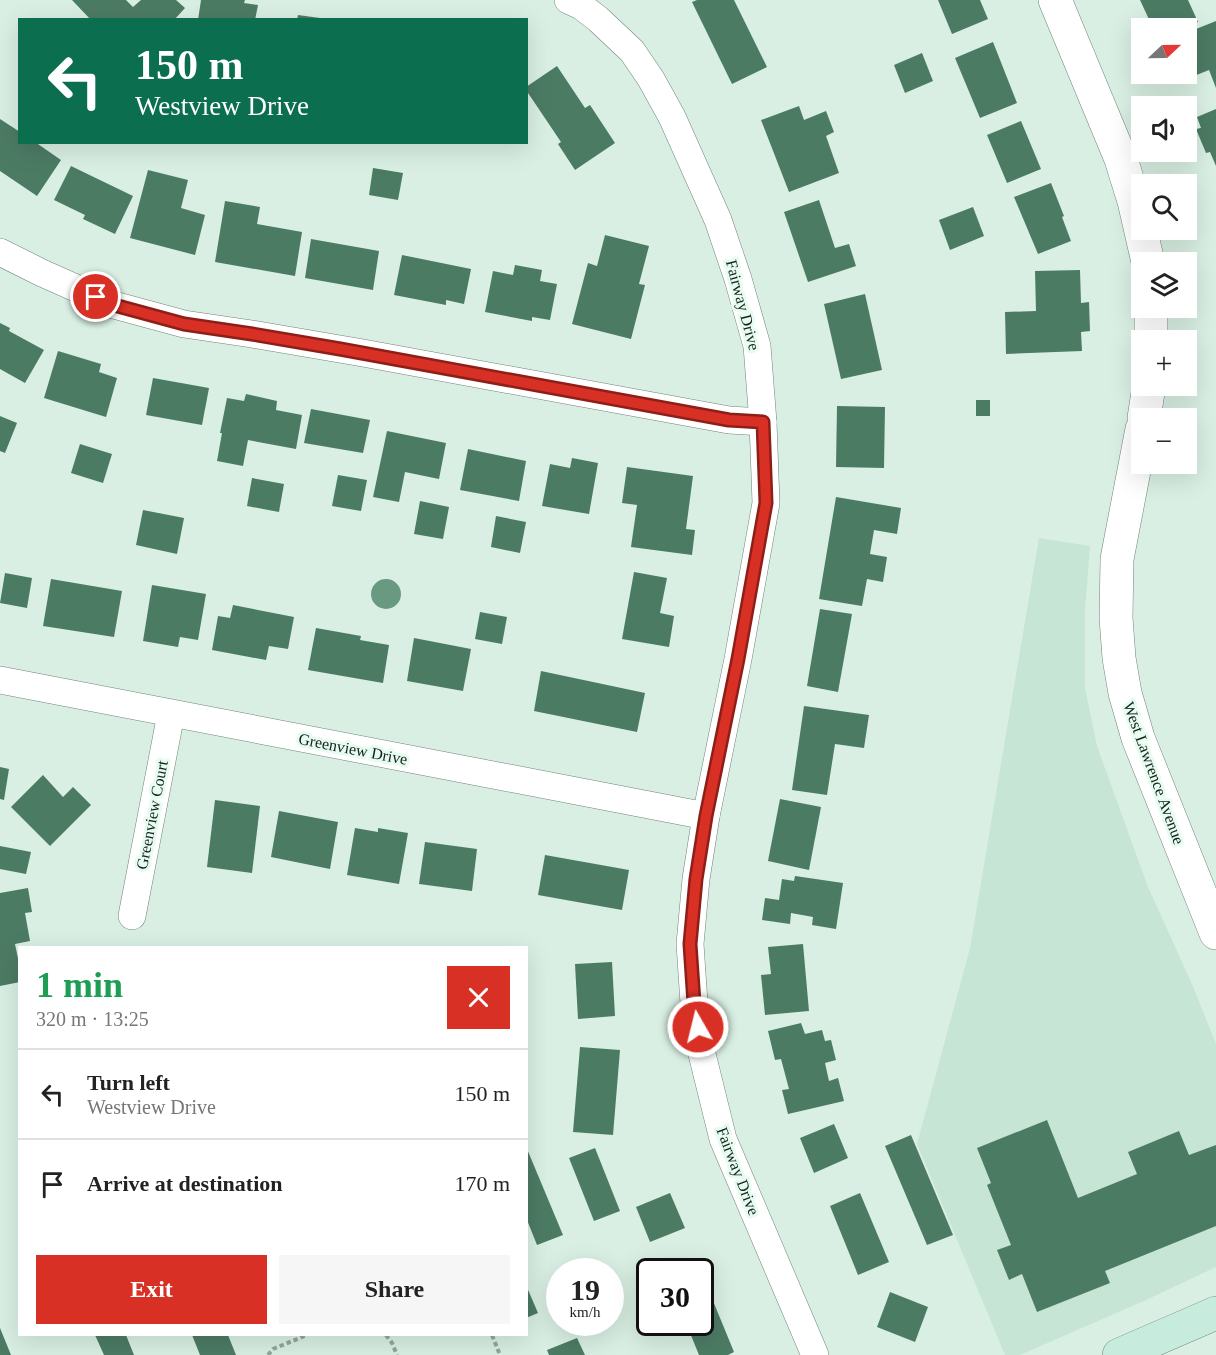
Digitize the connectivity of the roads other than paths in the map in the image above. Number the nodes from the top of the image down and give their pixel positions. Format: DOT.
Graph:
graph roads {
  1 [pos="568,0"];
  2 [pos="1055,0"];
  3 [pos="0,252"];
  4 [pos="1146,252"];
  5 [pos="763,422"];
  6 [pos="1134,474"];
  7 [pos="0,681"];
  8 [pos="171,714"];
  9 [pos="706,816"];
  10 [pos="132,916"];
  11 [pos="1216,933"];
  12 [pos="1216,1312"];
  13 [pos="814,1355"];
  14 [pos="1119,1355"];
  1 -- 5 [label="street, Fairway Drive"];
  2 -- 4 [label="street"];
  3 -- 5 [label="street"];
  5 -- 9 [label="street, Fairway Drive"];
  6 -- 11 [label="street, West Lawrence Avenue"];
  7 -- 8 [label="street, Greenview Drive"];
  8 -- 9 [label="street, Greenview Drive"];
  8 -- 10 [label="street, Greenview Court"];
  9 -- 13 [label="street, Fairway Drive"];
  12 -- 14 [label="main road"];
}
